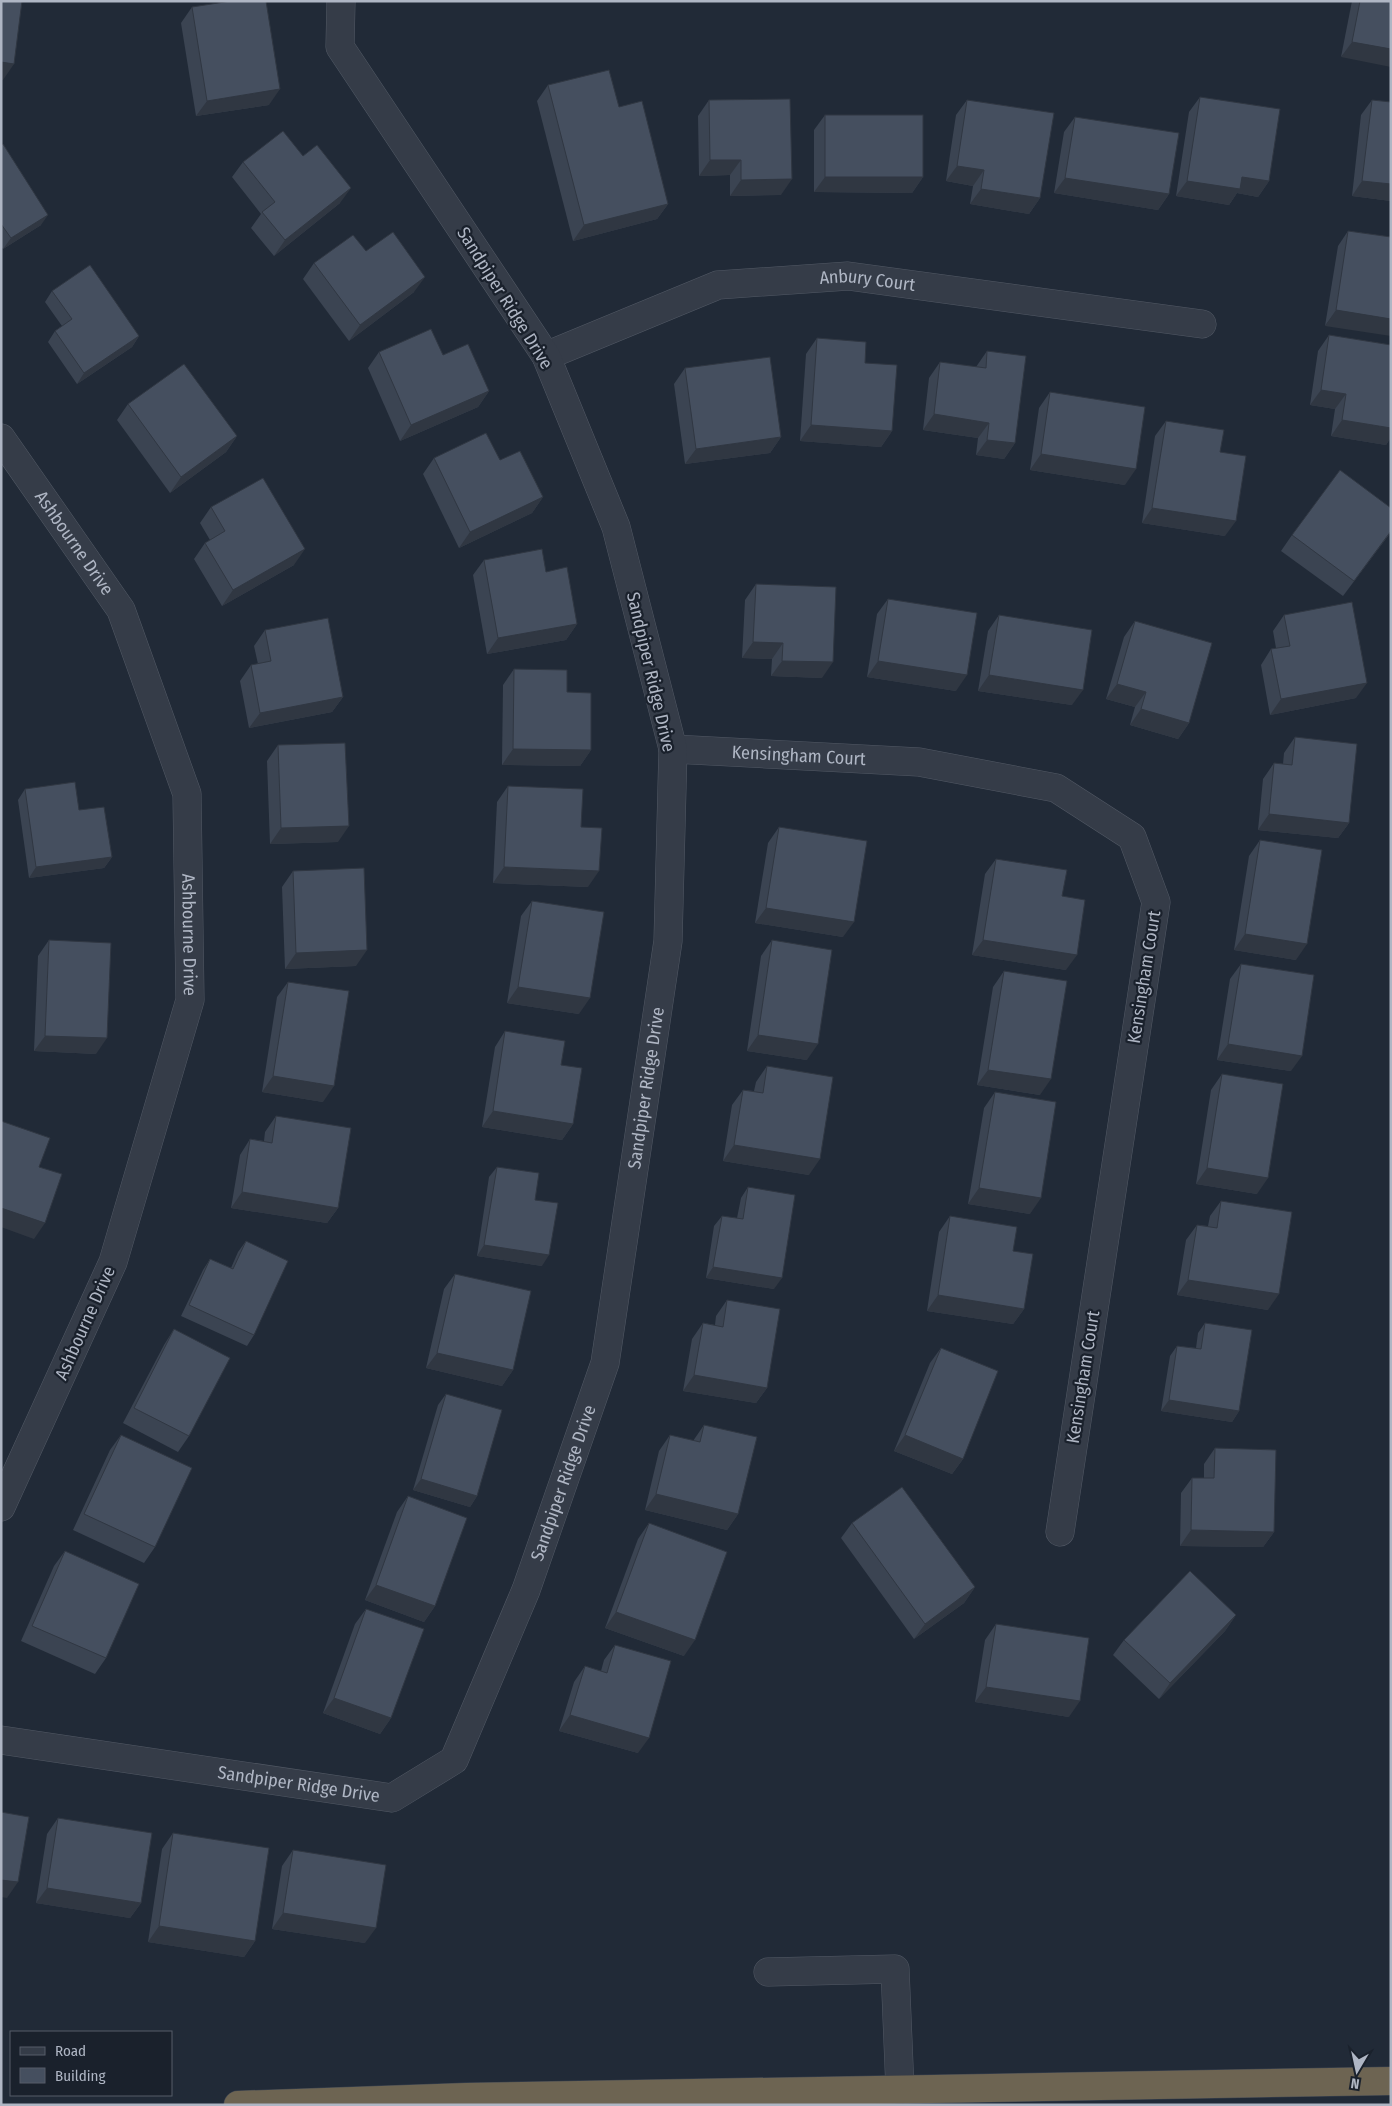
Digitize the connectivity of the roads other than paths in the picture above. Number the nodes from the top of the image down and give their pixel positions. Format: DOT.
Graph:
graph roads {
  1 [pos="341,1"];
  2 [pos="1202,324"];
  3 [pos="546,356"];
  4 [pos="1,438"];
  5 [pos="673,749"];
  6 [pos="1,1507"];
  7 [pos="1060,1532"];
  8 [pos="1,1740"];
  9 [pos="768,1972"];
  10 [pos="1391,2081"];
  11 [pos="900,2090"];
  12 [pos="238,2105"];
  1 -- 3 [label="street, Sandpiper Ridge Drive"];
  2 -- 3 [label="street, Anbury Court"];
  3 -- 5 [label="street, Sandpiper Ridge Drive"];
  4 -- 6 [label="street, Ashbourne Drive"];
  5 -- 7 [label="street, Kensingham Court"];
  5 -- 8 [label="street, Sandpiper Ridge Drive"];
  9 -- 11 [label="street"];
  10 -- 11 [label="highway"];
  11 -- 12 [label="highway"];
}
